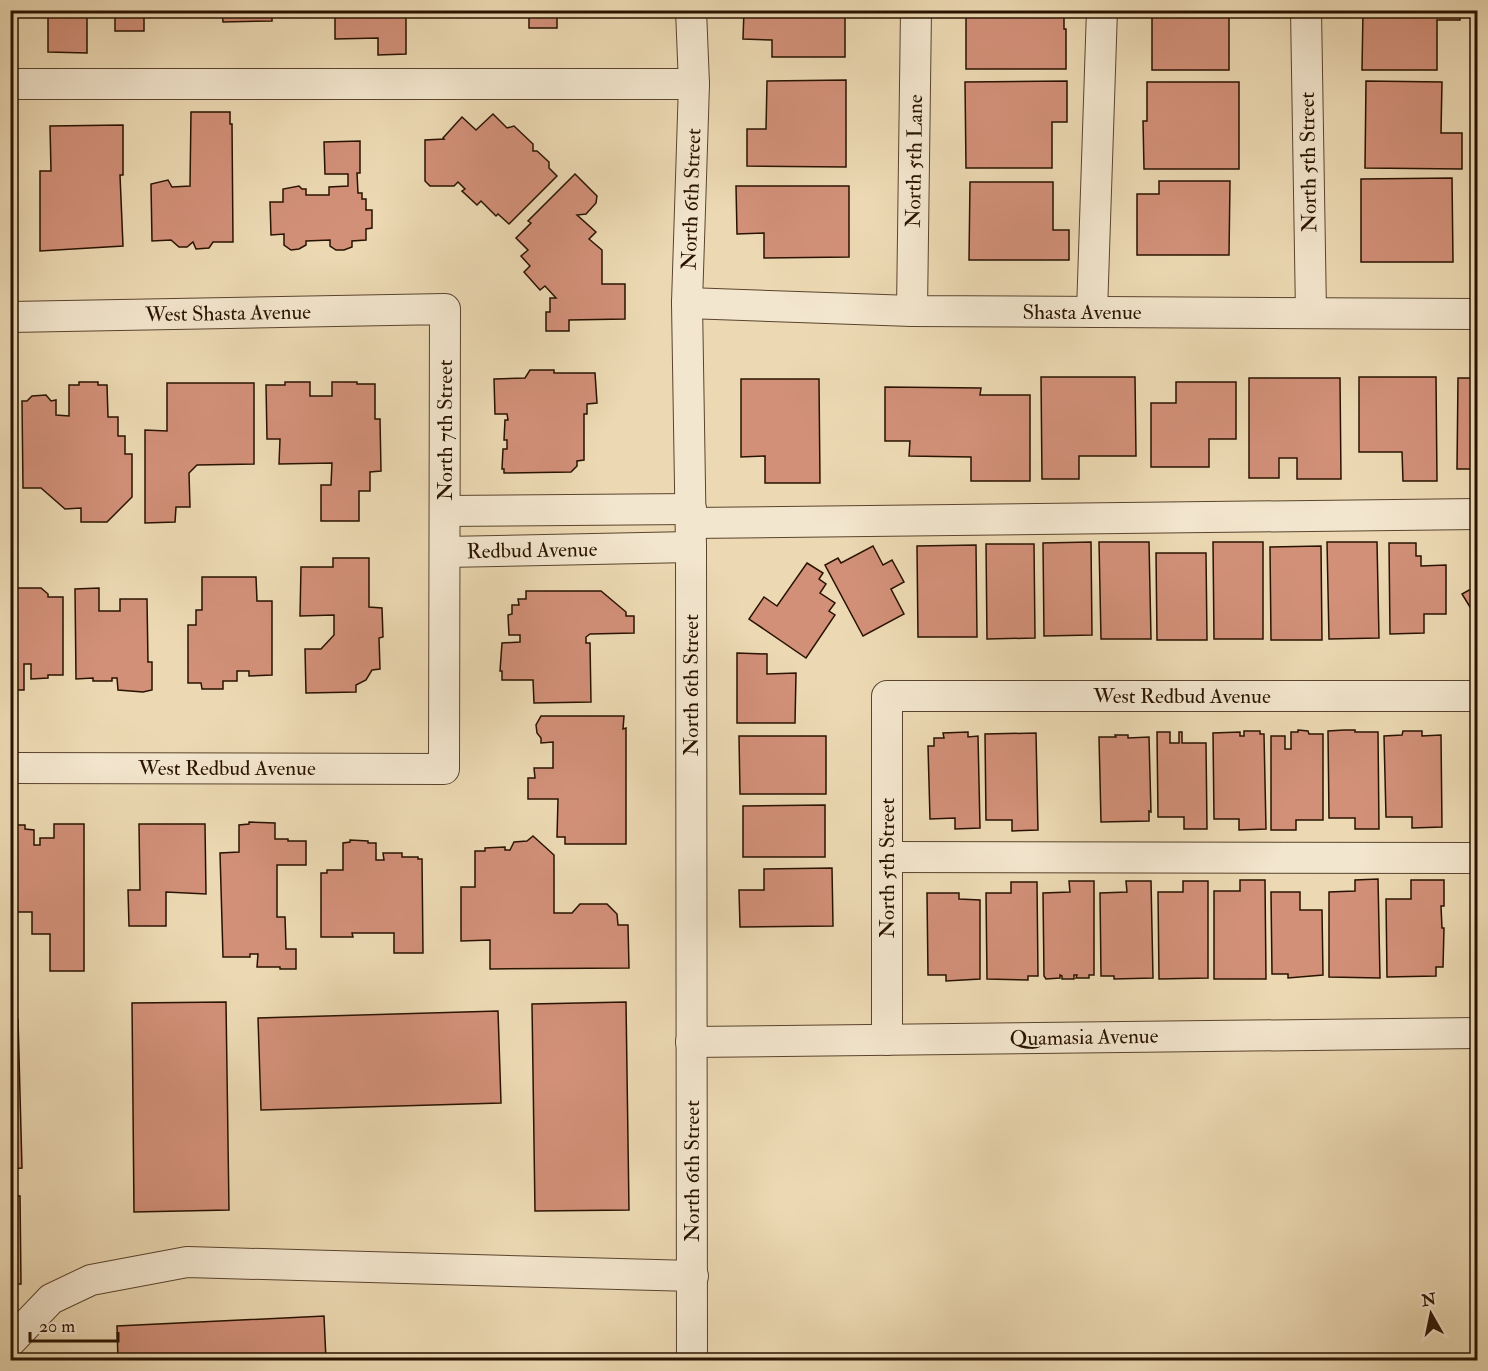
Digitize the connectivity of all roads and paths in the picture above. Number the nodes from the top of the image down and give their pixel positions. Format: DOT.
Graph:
graph roads {
  1 [pos="691,10"];
  2 [pos="916,10"];
  3 [pos="1102,10"];
  4 [pos="1306,10"];
  5 [pos="10,84"];
  6 [pos="694,84"];
  7 [pos="687,303"];
  8 [pos="445,309"];
  9 [pos="912,311"];
  10 [pos="1092,312"];
  11 [pos="1311,313"];
  12 [pos="1478,314"];
  13 [pos="10,317"];
  14 [pos="571,510"];
  15 [pos="445,511"];
  16 [pos="1478,514"];
  17 [pos="691,526"];
  18 [pos="570,549"];
  19 [pos="445,552"];
  20 [pos="886,696"];
  21 [pos="1478,696"];
  22 [pos="10,768"];
  23 [pos="444,769"];
  24 [pos="887,857"];
  25 [pos="1478,858"];
  26 [pos="1478,1033"];
  27 [pos="887,1040"];
  28 [pos="691,1042"];
  29 [pos="693,1276"];
  30 [pos="10,1342"];
  31 [pos="692,1360"];
  1 -- 6 [label="street, North 6th Street"];
  2 -- 9 [label="street, North 5th Lane"];
  3 -- 10 [label="street"];
  4 -- 11 [label="street, North 5th Street"];
  5 -- 6 [label="street"];
  6 -- 7 [label="street, North 6th Street"];
  7 -- 9 [label="street, Shasta Avenue"];
  7 -- 17 [label="street, North 6th Street"];
  8 -- 13 [label="street, West Shasta Avenue"];
  8 -- 15 [label="street, North 7th Street"];
  9 -- 10 [label="street, Shasta Avenue"];
  10 -- 11 [label="street, Shasta Avenue"];
  11 -- 12 [label="street, Shasta Avenue"];
  14 -- 15 [label="street, Redbud Avenue"];
  14 -- 17 [label="street, Redbud Avenue"];
  14 -- 18 [label="street"];
  15 -- 19 [label="street, North 7th Street"];
  16 -- 17 [label="street"];
  17 -- 18 [label="street, Redbud Avenue"];
  17 -- 28 [label="street, North 6th Street"];
  18 -- 19 [label="street, Redbud Avenue"];
  19 -- 23 [label="street, Redbud Avenue"];
  20 -- 21 [label="street, West Redbud Avenue"];
  20 -- 24 [label="street, North 5th Street"];
  22 -- 23 [label="street, West Redbud Avenue"];
  24 -- 25 [label="street"];
  24 -- 27 [label="street, North 5th Street"];
  26 -- 27 [label="street, Quamasia Avenue"];
  27 -- 28 [label="street, Quamasia Avenue"];
  28 -- 29 [label="street, North 6th Street"];
  29 -- 30 [label="street"];
  29 -- 31 [label="street, North 6th Street"];
}
